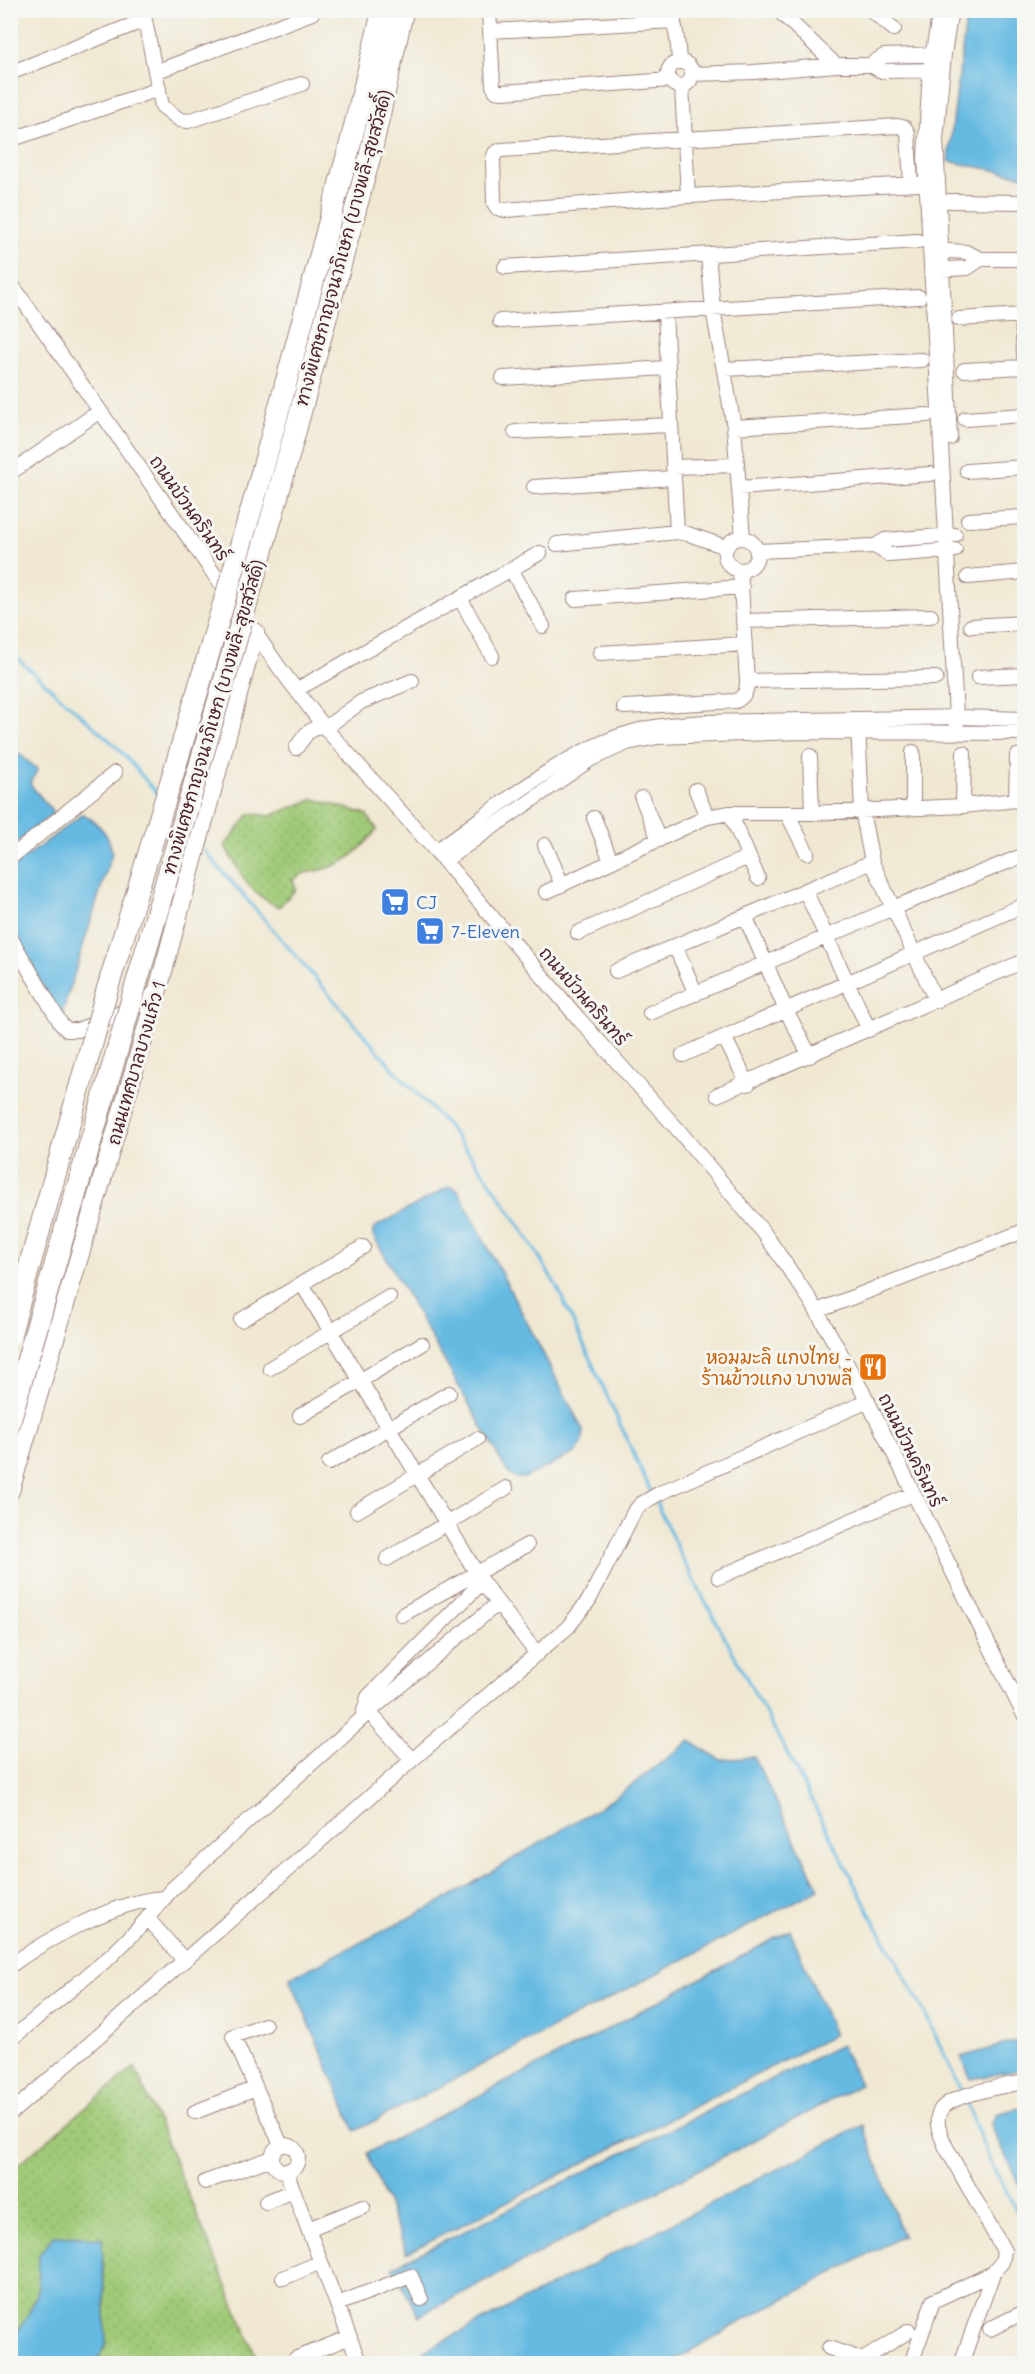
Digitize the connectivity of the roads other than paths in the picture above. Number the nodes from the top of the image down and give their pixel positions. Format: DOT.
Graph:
graph roads {
  1 [pos="383,10"];
  2 [pos="403,10"];
  3 [pos="489,10"];
  4 [pos="871,10"];
  5 [pos="940,10"];
  6 [pos="951,10"];
  7 [pos="779,11"];
  8 [pos="312,13"];
  9 [pos="147,14"];
  10 [pos="672,16"];
  11 [pos="894,29"];
  12 [pos="490,31"];
  13 [pos="938,54"];
  14 [pos="679,62"];
  15 [pos="836,65"];
  16 [pos="870,65"];
  17 [pos="936,70"];
  18 [pos="155,72"];
  19 [pos="10,73"];
  20 [pos="692,74"];
  21 [pos="676,83"];
  22 [pos="302,84"];
  23 [pos="159,89"];
  24 [pos="684,139"];
  25 [pos="10,140"];
  26 [pos="932,183"];
  27 [pos="911,184"];
  28 [pos="688,196"];
  29 [pos="949,201"];
  30 [pos="1024,202"];
  31 [pos="918,241"];
  32 [pos="935,250"];
  33 [pos="708,255"];
  34 [pos="981,259"];
  35 [pos="1024,259"];
  36 [pos="504,267"];
  37 [pos="937,270"];
  38 [pos="10,282"];
  39 [pos="919,297"];
  40 [pos="713,309"];
  41 [pos="665,313"];
  42 [pos="1023,315"];
  43 [pos="959,319"];
  44 [pos="500,321"];
  45 [pos="1024,356"];
  46 [pos="934,357"];
  47 [pos="1024,367"];
  48 [pos="667,368"];
  49 [pos="724,369"];
  50 [pos="964,370"];
  51 [pos="503,378"];
  52 [pos="100,411"];
  53 [pos="927,415"];
  54 [pos="1024,415"];
  55 [pos="965,419"];
  56 [pos="670,425"];
  57 [pos="734,427"];
  58 [pos="515,432"];
  59 [pos="737,465"];
  60 [pos="1024,467"];
  61 [pos="967,471"];
  62 [pos="10,473"];
  63 [pos="673,473"];
  64 [pos="930,474"];
  65 [pos="534,487"];
  66 [pos="739,488"];
  67 [pos="1024,517"];
  68 [pos="968,520"];
  69 [pos="677,532"];
  70 [pos="950,535"];
  71 [pos="743,538"];
  72 [pos="556,544"];
  73 [pos="875,546"];
  74 [pos="726,548"];
  75 [pos="950,550"];
  76 [pos="757,551"];
  77 [pos="540,553"];
  78 [pos="511,569"];
  79 [pos="741,570"];
  80 [pos="1024,572"];
  81 [pos="968,577"];
  82 [pos="742,587"];
  83 [pos="460,598"];
  84 [pos="575,599"];
  85 [pos="931,616"];
  86 [pos="744,621"];
  87 [pos="1024,623"];
  88 [pos="543,626"];
  89 [pos="971,626"];
  90 [pos="255,632"];
  91 [pos="745,644"];
  92 [pos="600,653"];
  93 [pos="492,656"];
  94 [pos="1024,675"];
  95 [pos="978,677"];
  96 [pos="936,678"];
  97 [pos="412,681"];
  98 [pos="747,681"];
  99 [pos="296,690"];
  100 [pos="624,706"];
  101 [pos="958,717"];
  102 [pos="1024,719"];
  103 [pos="324,726"];
  104 [pos="858,726"];
  105 [pos="1024,733"];
  106 [pos="959,734"];
  107 [pos="296,748"];
  108 [pos="913,752"];
  109 [pos="964,753"];
  110 [pos="810,756"];
  111 [pos="1017,756"];
  112 [pos="114,773"];
  113 [pos="696,790"];
  114 [pos="642,798"];
  115 [pos="1020,800"];
  116 [pos="963,806"];
  117 [pos="913,808"];
  118 [pos="862,811"];
  119 [pos="730,813"];
  120 [pos="788,813"];
  121 [pos="812,813"];
  122 [pos="707,817"];
  123 [pos="594,818"];
  124 [pos="659,840"];
  125 [pos="545,845"];
  126 [pos="807,854"];
  127 [pos="440,856"];
  128 [pos="1022,856"];
  129 [pos="748,857"];
  130 [pos="10,858"];
  131 [pos="611,861"];
  132 [pos="872,862"];
  133 [pos="758,878"];
  134 [pos="562,885"];
  135 [pos="805,890"];
  136 [pos="546,892"];
  137 [pos="1024,905"];
  138 [pos="893,909"];
  139 [pos="745,916"];
  140 [pos="578,933"];
  141 [pos="10,937"];
  142 [pos="826,938"];
  143 [pos="675,946"];
  144 [pos="914,954"];
  145 [pos="1024,961"];
  146 [pos="765,964"];
  147 [pos="616,970"];
  148 [pos="847,983"];
  149 [pos="159,987"];
  150 [pos="696,994"];
  151 [pos="936,1001"];
  152 [pos="786,1010"];
  153 [pos="650,1013"];
  154 [pos="869,1030"];
  155 [pos="724,1037"];
  156 [pos="683,1054"];
  157 [pos="810,1056"];
  158 [pos="748,1084"];
  159 [pos="717,1095"];
  160 [pos="1024,1231"];
  161 [pos="363,1247"];
  162 [pos="302,1284"];
  163 [pos="389,1297"];
  164 [pos="817,1311"];
  165 [pos="242,1320"];
  166 [pos="331,1333"];
  167 [pos="10,1335"];
  168 [pos="422,1344"];
  169 [pos="270,1368"];
  170 [pos="360,1380"];
  171 [pos="449,1393"];
  172 [pos="868,1401"];
  173 [pos="300,1416"];
  174 [pos="10,1420"];
  175 [pos="388,1428"];
  176 [pos="477,1439"];
  177 [pos="329,1463"];
  178 [pos="417,1474"];
  179 [pos="506,1488"];
  180 [pos="10,1491"];
  181 [pos="914,1494"];
  182 [pos="357,1511"];
  183 [pos="447,1524"];
  184 [pos="527,1545"];
  185 [pos="387,1559"];
  186 [pos="719,1577"];
  187 [pos="479,1578"];
  188 [pos="497,1604"];
  189 [pos="402,1615"];
  190 [pos="537,1654"];
  191 [pos="365,1715"];
  192 [pos="1024,1715"];
  193 [pos="412,1760"];
  194 [pos="164,1898"];
  195 [pos="147,1918"];
  196 [pos="184,1960"];
  197 [pos="10,1966"];
  198 [pos="265,2025"];
  199 [pos="10,2040"];
  200 [pos="1024,2082"];
  201 [pos="256,2088"];
  202 [pos="195,2112"];
  203 [pos="10,2114"];
  204 [pos="281,2145"];
  205 [pos="272,2158"];
  206 [pos="286,2171"];
  207 [pos="205,2182"];
  208 [pos="293,2191"];
  209 [pos="266,2202"];
  210 [pos="363,2207"];
  211 [pos="308,2229"];
  212 [pos="321,2262"];
  213 [pos="993,2273"];
  214 [pos="283,2278"];
  215 [pos="421,2299"];
  216 [pos="337,2304"];
  217 [pos="1024,2312"];
  218 [pos="990,2329"];
  219 [pos="909,2331"];
  220 [pos="350,2337"];
  221 [pos="829,2348"];
  222 [pos="296,2359"];
  223 [pos="870,2361"];
  224 [pos="359,2362"];
  225 [pos="911,2364"];
  226 [pos="961,2364"];
  1 -- 167 [label="highway, ทางพิเศษกาญจนาภิเษก (บางพลี-สุขสวัสดิ์), bridge"];
  2 -- 174 [label="highway, ทางพิเศษกาญจนาภิเษก (บางพลี-สุขสวัสดิ์), bridge"];
  3 -- 12 [label="street"];
  4 -- 11 [label="street"];
  5 -- 13 [label="street"];
  6 -- 13 [label="street"];
  7 -- 15 [label="street"];
  8 -- 18 [label="street"];
  9 -- 18 [label="street"];
  9 -- 19 [label="street"];
  10 -- 12 [label="street"];
  10 -- 14 [label="street"];
  12 -- 21 [label="street"];
  13 -- 16 [label="street"];
  13 -- 17 [label="street"];
  14 -- 20 [label="street"];
  14 -- 21 [label="street"];
  15 -- 16 [label="street"];
  15 -- 20 [label="street"];
  16 -- 17 [label="street"];
  17 -- 26 [label="street"];
  18 -- 23 [label="street"];
  20 -- 21 [label="street"];
  21 -- 24 [label="street"];
  22 -- 23 [label="street"];
  23 -- 25 [label="street"];
  24 -- 27 [label="street"];
  24 -- 28 [label="street"];
  24 -- 28 [label="street"];
  26 -- 27 [label="street"];
  26 -- 32 [label="street"];
  27 -- 28 [label="street"];
  29 -- 30 [label="street"];
  31 -- 33 [label="street"];
  32 -- 34 [label="street"];
  32 -- 37 [label="street"];
  33 -- 36 [label="street"];
  33 -- 40 [label="street"];
  34 -- 35 [label="street"];
  34 -- 37 [label="street"];
  37 -- 46 [label="street"];
  38 -- 52 [label="street, ถนนบัวนครินทร์"];
  39 -- 40 [label="street"];
  40 -- 41 [label="street"];
  40 -- 49 [label="street"];
  41 -- 44 [label="street"];
  41 -- 48 [label="street"];
  42 -- 43 [label="street"];
  42 -- 45 [label="street"];
  46 -- 49 [label="street"];
  46 -- 70 [label="street"];
  47 -- 50 [label="street"];
  48 -- 51 [label="street"];
  48 -- 56 [label="street"];
  49 -- 57 [label="street"];
  52 -- 62 [label="street"];
  52 -- 90 [label="street, ถนนบัวนครินทร์"];
  53 -- 57 [label="street"];
  54 -- 55 [label="street"];
  56 -- 58 [label="street"];
  56 -- 63 [label="street"];
  57 -- 59 [label="street"];
  59 -- 63 [label="street"];
  59 -- 66 [label="street"];
  60 -- 61 [label="street"];
  63 -- 65 [label="street"];
  63 -- 69 [label="street"];
  64 -- 66 [label="street"];
  66 -- 71 [label="street"];
  67 -- 68 [label="street"];
  69 -- 72 [label="street"];
  69 -- 74 [label="street"];
  70 -- 73 [label="street"];
  70 -- 75 [label="street"];
  71 -- 74 [label="street"];
  71 -- 76 [label="street"];
  73 -- 75 [label="street"];
  73 -- 76 [label="street"];
  74 -- 79 [label="street"];
  75 -- 101 [label="street"];
  76 -- 79 [label="street"];
  77 -- 78 [label="street"];
  78 -- 83 [label="street"];
  78 -- 88 [label="street"];
  79 -- 82 [label="street"];
  80 -- 81 [label="street"];
  82 -- 84 [label="street"];
  82 -- 86 [label="street"];
  83 -- 93 [label="street"];
  83 -- 99 [label="street"];
  85 -- 86 [label="street"];
  86 -- 91 [label="street"];
  87 -- 89 [label="street"];
  90 -- 99 [label="street, ถนนบัวนครินทร์"];
  90 -- 149 [label="main road, ถนนเทศบาลบางแก้ว 1"];
  91 -- 92 [label="street"];
  91 -- 98 [label="street"];
  94 -- 95 [label="street"];
  96 -- 98 [label="street"];
  97 -- 103 [label="street"];
  98 -- 100 [label="street"];
  99 -- 103 [label="street, ถนนบัวนครินทร์"];
  101 -- 102 [label="street"];
  101 -- 104 [label="street"];
  101 -- 106 [label="street"];
  103 -- 107 [label="street"];
  103 -- 127 [label="street, ถนนบัวนครินทร์"];
  104 -- 106 [label="street"];
  104 -- 118 [label="street"];
  104 -- 127 [label="street"];
  105 -- 106 [label="street"];
  108 -- 117 [label="street"];
  109 -- 116 [label="street"];
  110 -- 121 [label="street"];
  111 -- 115 [label="street"];
  112 -- 130 [label="street"];
  113 -- 122 [label="street"];
  114 -- 124 [label="street"];
  115 -- 116 [label="street"];
  116 -- 117 [label="street"];
  117 -- 118 [label="street"];
  118 -- 121 [label="street"];
  118 -- 132 [label="street"];
  119 -- 120 [label="street"];
  119 -- 122 [label="street"];
  119 -- 129 [label="street"];
  120 -- 121 [label="street"];
  120 -- 126 [label="street"];
  122 -- 124 [label="street"];
  123 -- 131 [label="street"];
  124 -- 131 [label="street"];
  125 -- 134 [label="street"];
  127 -- 164 [label="street, ถนนบัวนครินทร์"];
  128 -- 138 [label="street"];
  129 -- 133 [label="street"];
  129 -- 140 [label="street"];
  131 -- 134 [label="street"];
  132 -- 135 [label="street"];
  132 -- 138 [label="street"];
  134 -- 136 [label="street"];
  135 -- 139 [label="street"];
  135 -- 142 [label="street"];
  137 -- 144 [label="street"];
  138 -- 142 [label="street"];
  138 -- 144 [label="street"];
  139 -- 143 [label="street"];
  139 -- 146 [label="street"];
  141 -- 149 [label="street"];
  142 -- 146 [label="street"];
  142 -- 148 [label="street"];
  143 -- 147 [label="street"];
  143 -- 150 [label="street"];
  144 -- 148 [label="street"];
  144 -- 151 [label="street"];
  145 -- 151 [label="street"];
  146 -- 150 [label="street"];
  146 -- 152 [label="street"];
  148 -- 152 [label="street"];
  148 -- 154 [label="street"];
  149 -- 180 [label="main road, ถนนเทศบาลบางแก้ว 1"];
  150 -- 153 [label="street"];
  151 -- 154 [label="street"];
  152 -- 155 [label="street"];
  152 -- 157 [label="street"];
  154 -- 157 [label="street"];
  155 -- 156 [label="street"];
  155 -- 158 [label="street"];
  157 -- 158 [label="street"];
  158 -- 159 [label="street"];
  160 -- 164 [label="street"];
  161 -- 162 [label="street"];
  162 -- 165 [label="street"];
  162 -- 166 [label="street"];
  163 -- 166 [label="street"];
  164 -- 172 [label="street, ถนนบัวนครินทร์"];
  166 -- 169 [label="street"];
  166 -- 170 [label="street"];
  168 -- 170 [label="street"];
  170 -- 173 [label="street"];
  170 -- 175 [label="street"];
  171 -- 175 [label="street"];
  172 -- 181 [label="street, ถนนบัวนครินทร์"];
  172 -- 190 [label="street"];
  175 -- 177 [label="street"];
  175 -- 178 [label="street"];
  176 -- 178 [label="street"];
  178 -- 182 [label="street"];
  178 -- 183 [label="street"];
  179 -- 183 [label="street"];
  181 -- 186 [label="street"];
  181 -- 192 [label="street, ถนนบัวนครินทร์"];
  183 -- 185 [label="street"];
  183 -- 187 [label="street"];
  184 -- 187 [label="street"];
  187 -- 188 [label="street"];
  187 -- 189 [label="street"];
  187 -- 191 [label="street"];
  188 -- 190 [label="street"];
  188 -- 191 [label="street"];
  190 -- 193 [label="street"];
  191 -- 193 [label="street"];
  191 -- 194 [label="street"];
  193 -- 196 [label="street"];
  194 -- 195 [label="street"];
  194 -- 197 [label="street"];
  195 -- 196 [label="street"];
  195 -- 199 [label="street"];
  196 -- 203 [label="street"];
  198 -- 201 [label="street"];
  200 -- 213 [label="street"];
  201 -- 202 [label="street"];
  201 -- 204 [label="street"];
  204 -- 205 [label="street"];
  204 -- 206 [label="street"];
  205 -- 206 [label="street"];
  205 -- 207 [label="street"];
  206 -- 208 [label="street"];
  208 -- 209 [label="street"];
  208 -- 211 [label="street"];
  210 -- 211 [label="street"];
  211 -- 212 [label="street"];
  212 -- 214 [label="street"];
  212 -- 216 [label="street"];
  213 -- 225 [label="street"];
  213 -- 226 [label="street"];
  215 -- 216 [label="street"];
  216 -- 220 [label="street"];
  217 -- 218 [label="street"];
  219 -- 223 [label="street"];
  220 -- 222 [label="street"];
  220 -- 224 [label="street"];
  221 -- 223 [label="street"];
}
